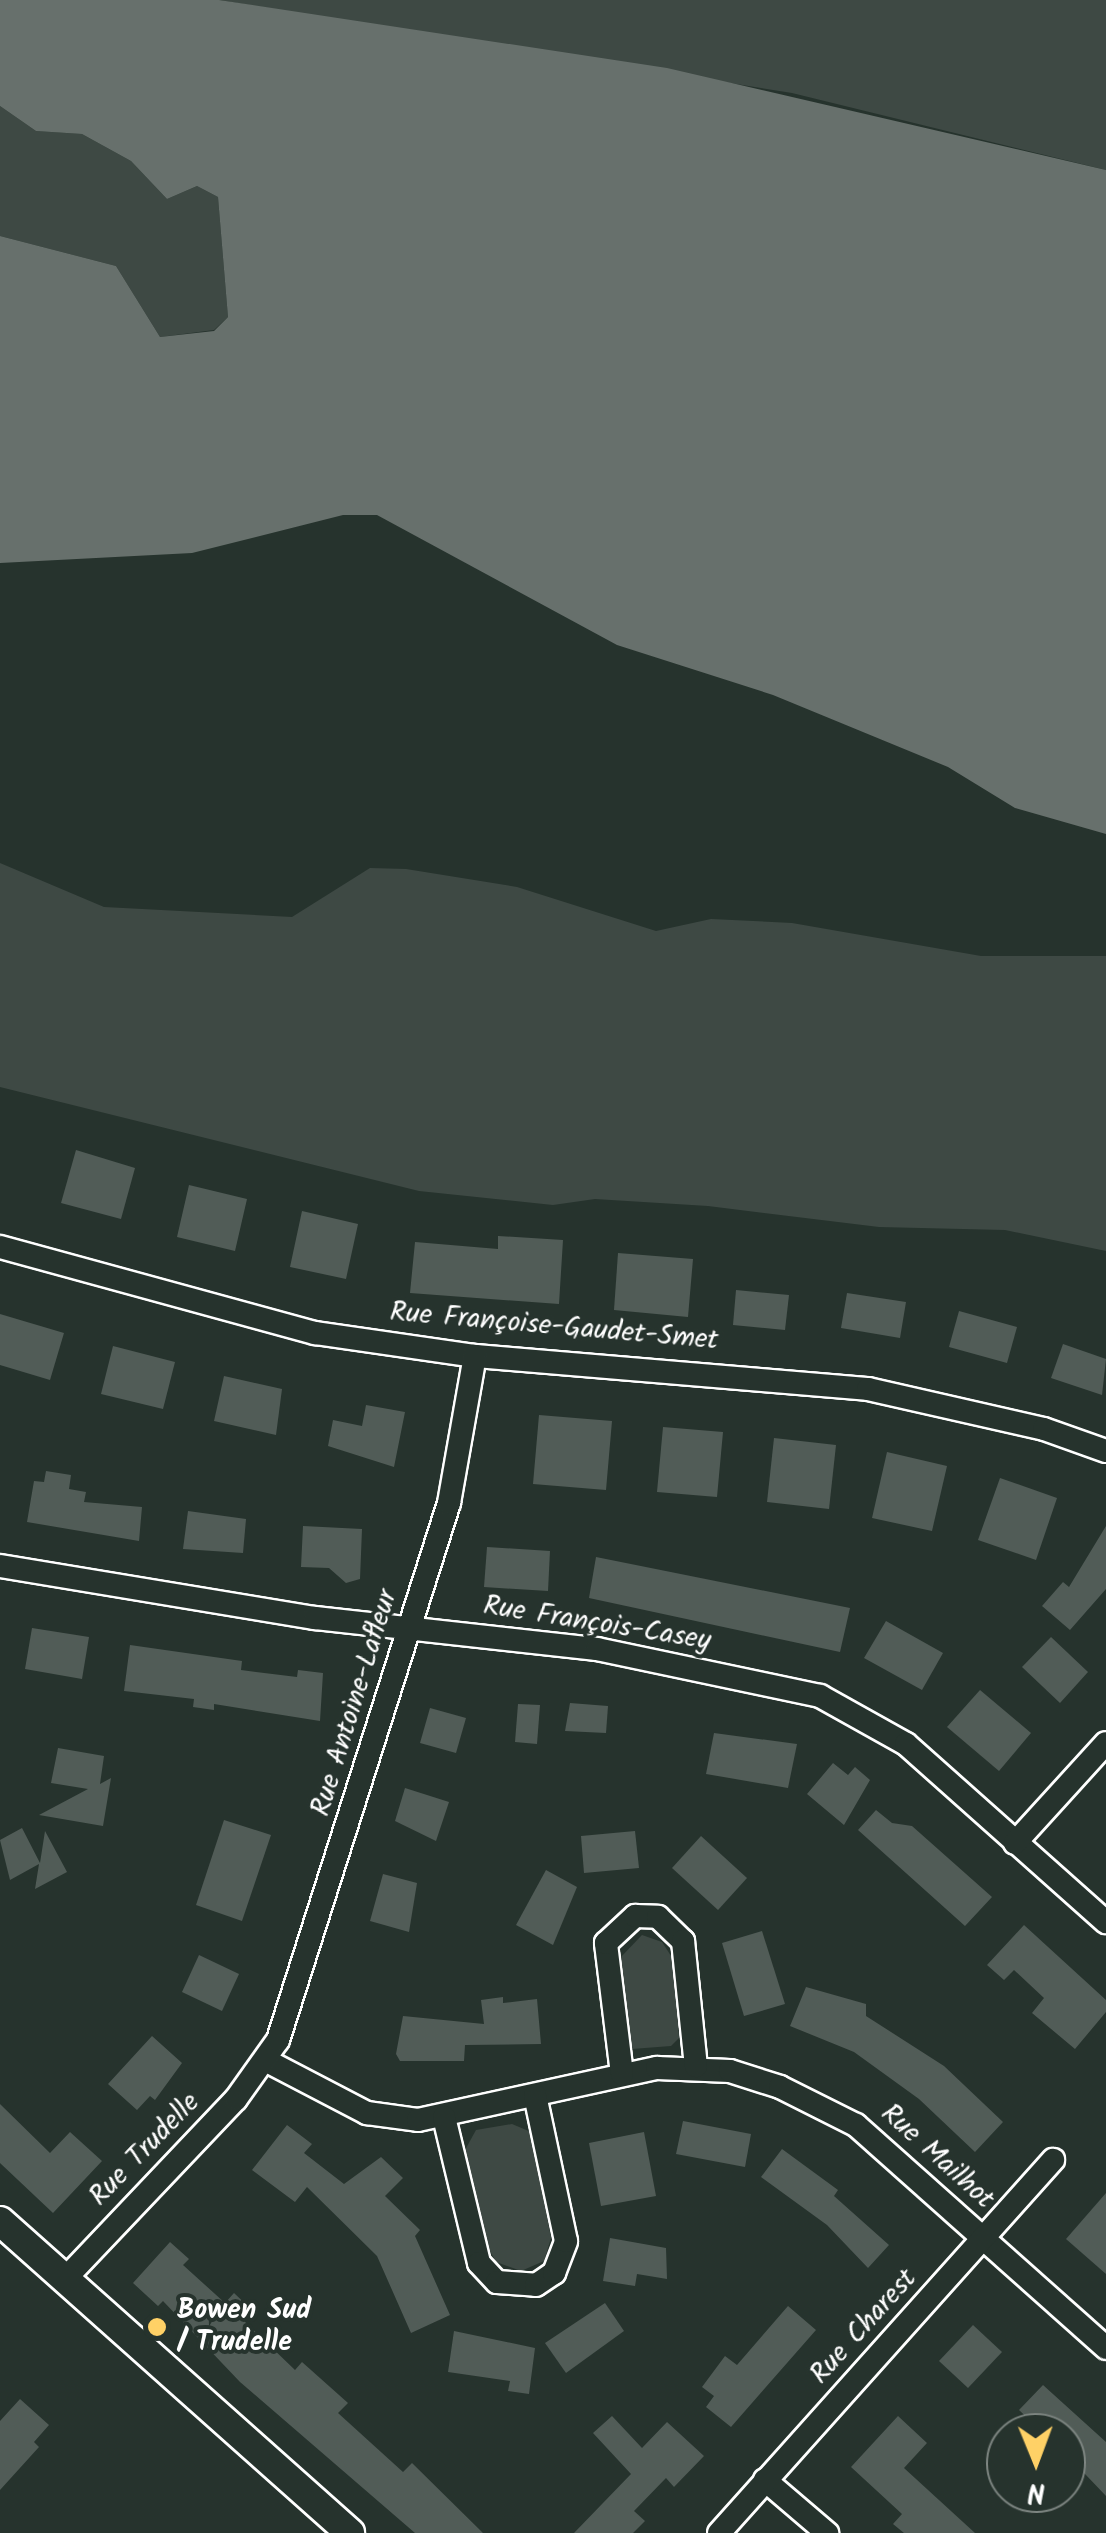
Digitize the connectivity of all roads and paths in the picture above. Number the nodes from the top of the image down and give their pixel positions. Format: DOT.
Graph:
graph roads {
  1 [pos="0,1246"];
  2 [pos="475,1356"];
  3 [pos="1106,1450"];
  4 [pos="0,1566"];
  5 [pos="409,1628"];
  6 [pos="1106,1744"];
  7 [pos="1015,1843"];
  8 [pos="1106,1922"];
  9 [pos="267,2061"];
  10 [pos="696,2066"];
  11 [pos="622,2074"];
  12 [pos="536,2095"];
  13 [pos="444,2117"];
  14 [pos="1053,2160"];
  15 [pos="0,2221"];
  16 [pos="984,2240"];
  17 [pos="65,2279"];
  18 [pos="1106,2348"];
  19 [pos="766,2480"];
  20 [pos="350,2533"];
  21 [pos="719,2533"];
  22 [pos="827,2533"];
  1 -- 2 [label="street, Rue Françoise-Gaudet-Smet"];
  2 -- 3 [label="street, Rue Françoise-Gaudet-Smet"];
  2 -- 5 [label="street, Rue Antoine-Lafleur"];
  4 -- 5 [label="street, Rue François-Casey"];
  5 -- 7 [label="street, Rue François-Casey"];
  5 -- 9 [label="street, Rue Antoine-Lafleur"];
  6 -- 7 [label="street"];
  7 -- 8 [label="street, Rue François-Casey"];
  9 -- 13 [label="street, Rue Mailhot"];
  9 -- 17 [label="street, Rue Trudelle"];
  10 -- 11 [label="street, Rue Mailhot"];
  10 -- 11 [label="street"];
  10 -- 16 [label="street, Rue Mailhot"];
  11 -- 12 [label="street, Rue Mailhot"];
  12 -- 13 [label="street, Rue Mailhot"];
  12 -- 13 [label="street"];
  14 -- 16 [label="street, Rue Charest"];
  15 -- 17 [label="street"];
  16 -- 18 [label="street, Rue Mailhot"];
  16 -- 19 [label="street, Rue Charest"];
  17 -- 20 [label="street"];
  19 -- 21 [label="street, Rue Charest"];
  19 -- 22 [label="street"];
}
